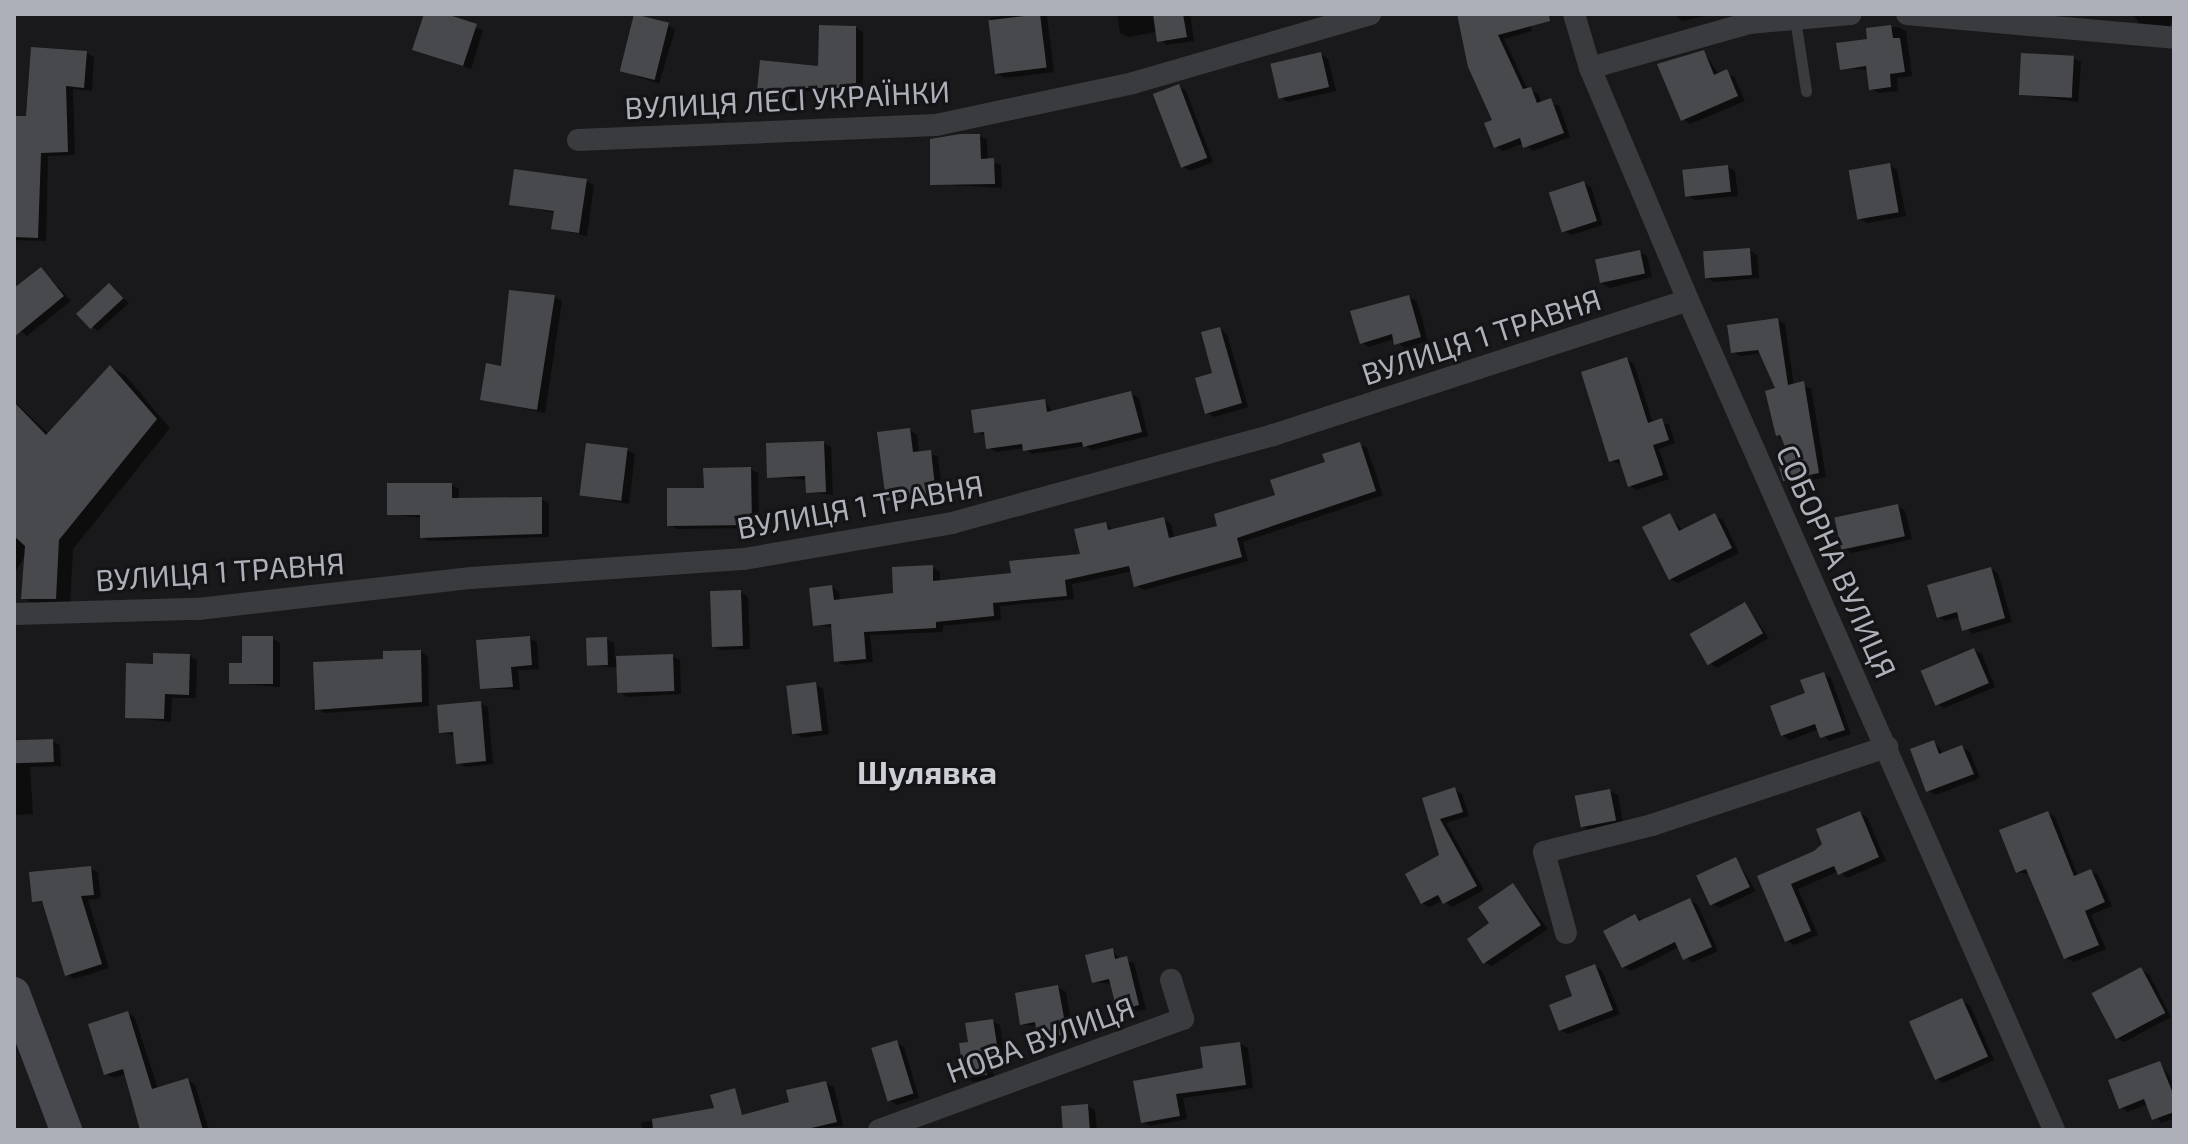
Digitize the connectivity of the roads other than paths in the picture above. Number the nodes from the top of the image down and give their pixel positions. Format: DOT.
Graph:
graph roads {
  1 [pos="1370,14"];
  2 [pos="1574,14"];
  3 [pos="1851,14"];
  4 [pos="1907,14"];
  5 [pos="1795,19"];
  6 [pos="2174,38"];
  7 [pos="1590,68"];
  8 [pos="1806,91"];
  9 [pos="578,140"];
  10 [pos="1688,300"];
  11 [pos="14,614"];
  12 [pos="1887,747"];
  13 [pos="1566,933"];
  14 [pos="1171,980"];
  15 [pos="14,993"];
  16 [pos="66,1130"];
  17 [pos="879,1130"];
  18 [pos="2054,1130"];
  1 -- 9 [label="street, ВУЛИЦЯ ЛЕСІ УКРАЇНКИ"];
  2 -- 7 [label="street, СОБОРНА ВУЛИЦЯ"];
  3 -- 5 [label="street"];
  4 -- 6 [label="street"];
  5 -- 7 [label="street"];
  5 -- 8 [label="lane"];
  7 -- 10 [label="street, СОБОРНА ВУЛИЦЯ"];
  10 -- 11 [label="street, ВУЛИЦЯ 1 ТРАВНЯ"];
  10 -- 12 [label="street, СОБОРНА ВУЛИЦЯ"];
  12 -- 13 [label="street"];
  12 -- 18 [label="street, СОБОРНА ВУЛИЦЯ"];
  14 -- 17 [label="street, НОВА ВУЛИЦЯ"];
  15 -- 16 [label="street"];
}
